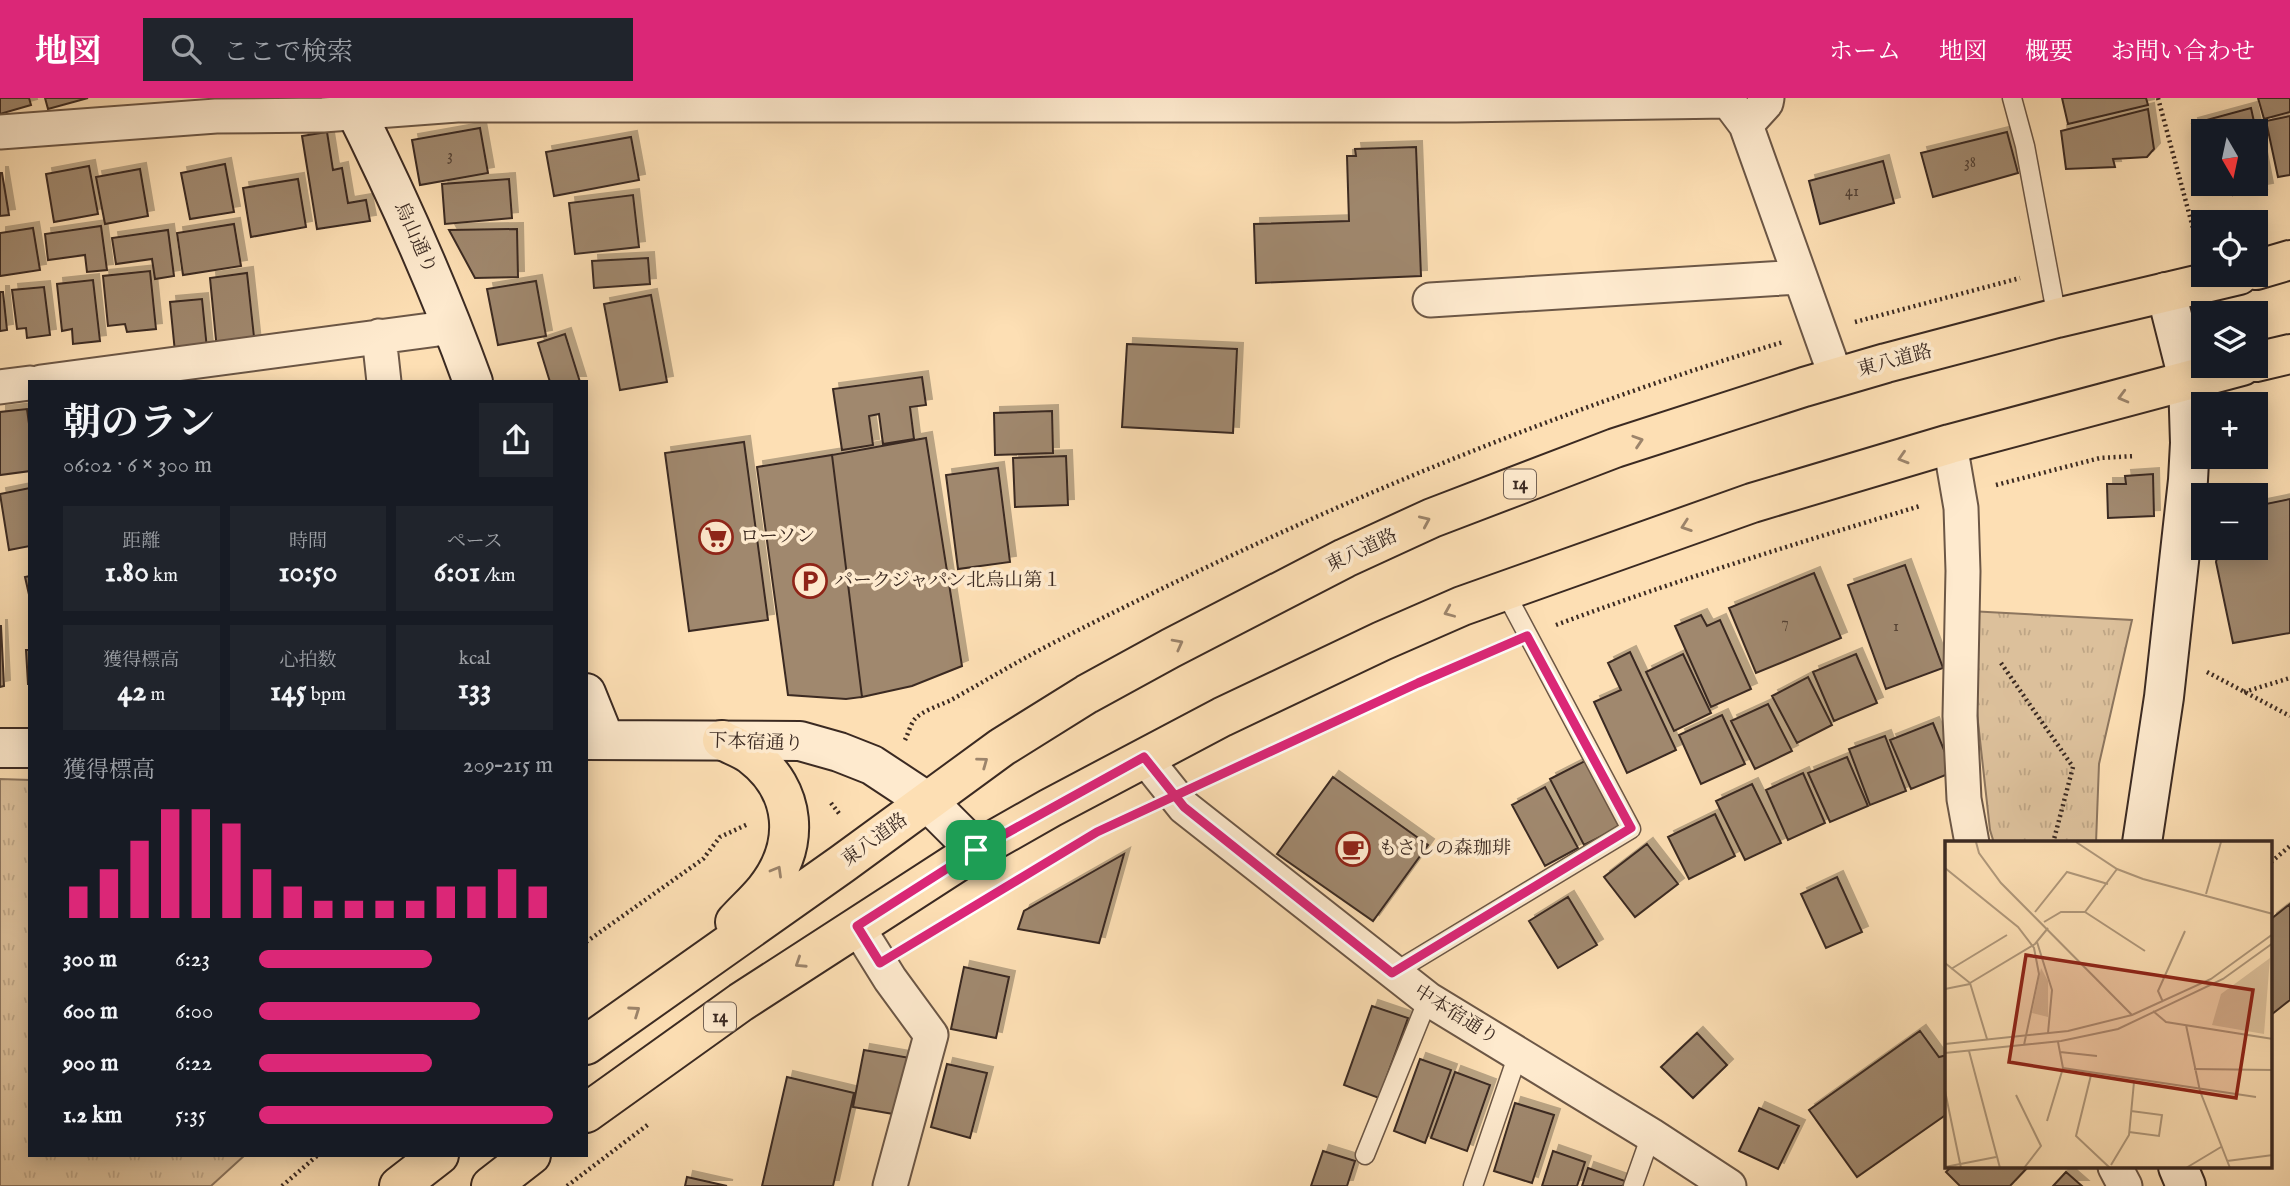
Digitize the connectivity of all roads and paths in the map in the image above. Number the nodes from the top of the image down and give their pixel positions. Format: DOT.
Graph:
graph roads {
  1 [pos="1767,98"];
  2 [pos="2012,98"];
  3 [pos="2158,98"];
  4 [pos="1456,101"];
  5 [pos="1024,102"];
  6 [pos="353,105"];
  7 [pos="1746,125"];
  8 [pos="0,132"];
  9 [pos="2191,221"];
  10 [pos="2290,260"];
  11 [pos="2268,266"];
  12 [pos="1799,277"];
  13 [pos="2191,286"];
  14 [pos="2166,292"];
  15 [pos="1430,300"];
  16 [pos="2057,318"];
  17 [pos="453,327"];
  18 [pos="379,336"];
  19 [pos="2290,354"];
  20 [pos="2268,359"];
  21 [pos="1836,377"];
  22 [pos="2192,378"];
  23 [pos="2188,379"];
  24 [pos="56,380"];
  25 [pos="384,380"];
  26 [pos="472,380"];
  27 [pos="28,383"];
  28 [pos="0,387"];
  29 [pos="1950,444"];
  30 [pos="2135,456"];
  31 [pos="1960,495"];
  32 [pos="1505,592"];
  33 [pos="1962,606"];
  34 [pos="1527,636"];
  35 [pos="2202,670"];
  36 [pos="2290,678"];
  37 [pos="2244,692"];
  38 [pos="588,702"];
  39 [pos="2290,716"];
  40 [pos="915,719"];
  41 [pos="596,740"];
  42 [pos="722,740"];
  43 [pos="902,746"];
  44 [pos="0,748"];
  45 [pos="28,748"];
  46 [pos="1144,757"];
  47 [pos="1173,796"];
  48 [pos="928,802"];
  49 [pos="752,822"];
  50 [pos="1972,841"];
  51 [pos="2054,841"];
  52 [pos="2142,841"];
  53 [pos="2290,846"];
  54 [pos="976,850"];
  55 [pos="2272,861"];
  56 [pos="1031,871"];
  57 [pos="987,897"];
  58 [pos="857,926"];
  59 [pos="588,941"];
  60 [pos="1392,973"];
  61 [pos="683,976"];
  62 [pos="1428,999"];
  63 [pos="588,1044"];
  64 [pos="1518,1054"];
  65 [pos="588,1112"];
  66 [pos="658,1117"];
  67 [pos="1651,1135"];
  68 [pos="1365,1155"];
  69 [pos="316,1157"];
  70 [pos="436,1157"];
  71 [pos="528,1157"];
  72 [pos="2116,1168"];
  73 [pos="2178,1168"];
  74 [pos="282,1186"];
  75 [pos="399,1186"];
  76 [pos="491,1186"];
  77 [pos="567,1186"];
  78 [pos="890,1186"];
  79 [pos="1473,1186"];
  80 [pos="1633,1186"];
  81 [pos="1729,1186"];
  82 [pos="2125,1186"];
  83 [pos="2186,1186"];
  1 -- 7 [label="street"];
  2 -- 16 [label="lane"];
  3 -- 9 [label="path"];
  4 -- 5 [label="street"];
  4 -- 7 [label="street"];
  5 -- 6 [label="street"];
  6 -- 8 [label="street"];
  6 -- 17 [label="street, 烏山通り"];
  7 -- 12 [label="street"];
  10 -- 11 [label="main road"];
  12 -- 15 [label="street"];
  12 -- 21 [label="street"];
  13 -- 14 [label="main road, 東八道路 / 14"];
  14 -- 16 [label="main road, 東八道路 / 14"];
  14 -- 23 [label="street"];
  16 -- 21 [label="main road, 東八道路 / 14"];
  17 -- 18 [label="street"];
  17 -- 26 [label="street, 烏山通り"];
  18 -- 24 [label="street"];
  18 -- 25 [label="street"];
  19 -- 20 [label="main road"];
  48 -- 21 [label="main road, 東八道路 / 14, one-way"];
  22 -- 23 [label="main road, 14"];
  23 -- 29 [label="main road, 14, one-way"];
  23 -- 52 [label="street"];
  27 -- 28 [label="street"];
  29 -- 31 [label="street"];
  29 -- 32 [label="main road, 14, one-way"];
  30 -- 31 [label="path"];
  31 -- 33 [label="street"];
  31 -- 34 [label="path"];
  32 -- 34 [label="lane"];
  32 -- 46 [label="main road, 14, one-way"];
  33 -- 50 [label="street"];
  33 -- 51 [label="path"];
  34 -- 47 [label="path"];
  34 -- 60 [label="lane"];
  35 -- 37 [label="path"];
  36 -- 37 [label="path"];
  37 -- 39 [label="path"];
  38 -- 41 [label="street"];
  40 -- 43 [label="path"];
  41 -- 42 [label="street, 下本宿通り"];
  42 -- 48 [label="street, 下本宿通り"];
  61 -- 42 [label="main road, one-way"];
  44 -- 45 [label="street"];
  46 -- 47 [label="street, 中本宿通り"];
  46 -- 54 [label="main road, 14"];
  47 -- 60 [label="street, 中本宿通り"];
  48 -- 54 [label="street, 下本宿通り"];
  48 -- 61 [label="main road, 東八道路 / 14"];
  49 -- 59 [label="path"];
  53 -- 55 [label="path"];
  54 -- 58 [label="main road, 14"];
  56 -- 57 [label="path"];
  58 -- 65 [label="main road, 14, one-way"];
  58 -- 78 [label="street"];
  60 -- 62 [label="street, 中本宿通り"];
  63 -- 61 [label="main road, 東八道路 / 14, one-way"];
  62 -- 64 [label="street, 中本宿通り"];
  62 -- 68 [label="lane"];
  64 -- 67 [label="street, 中本宿通り"];
  64 -- 79 [label="lane"];
  66 -- 77 [label="path"];
  67 -- 80 [label="lane"];
  67 -- 81 [label="street, 中本宿通り"];
  69 -- 74 [label="path"];
  70 -- 75 [label="main road"];
  71 -- 76 [label="main road"];
  72 -- 82 [label="street"];
  73 -- 83 [label="street"];
}
